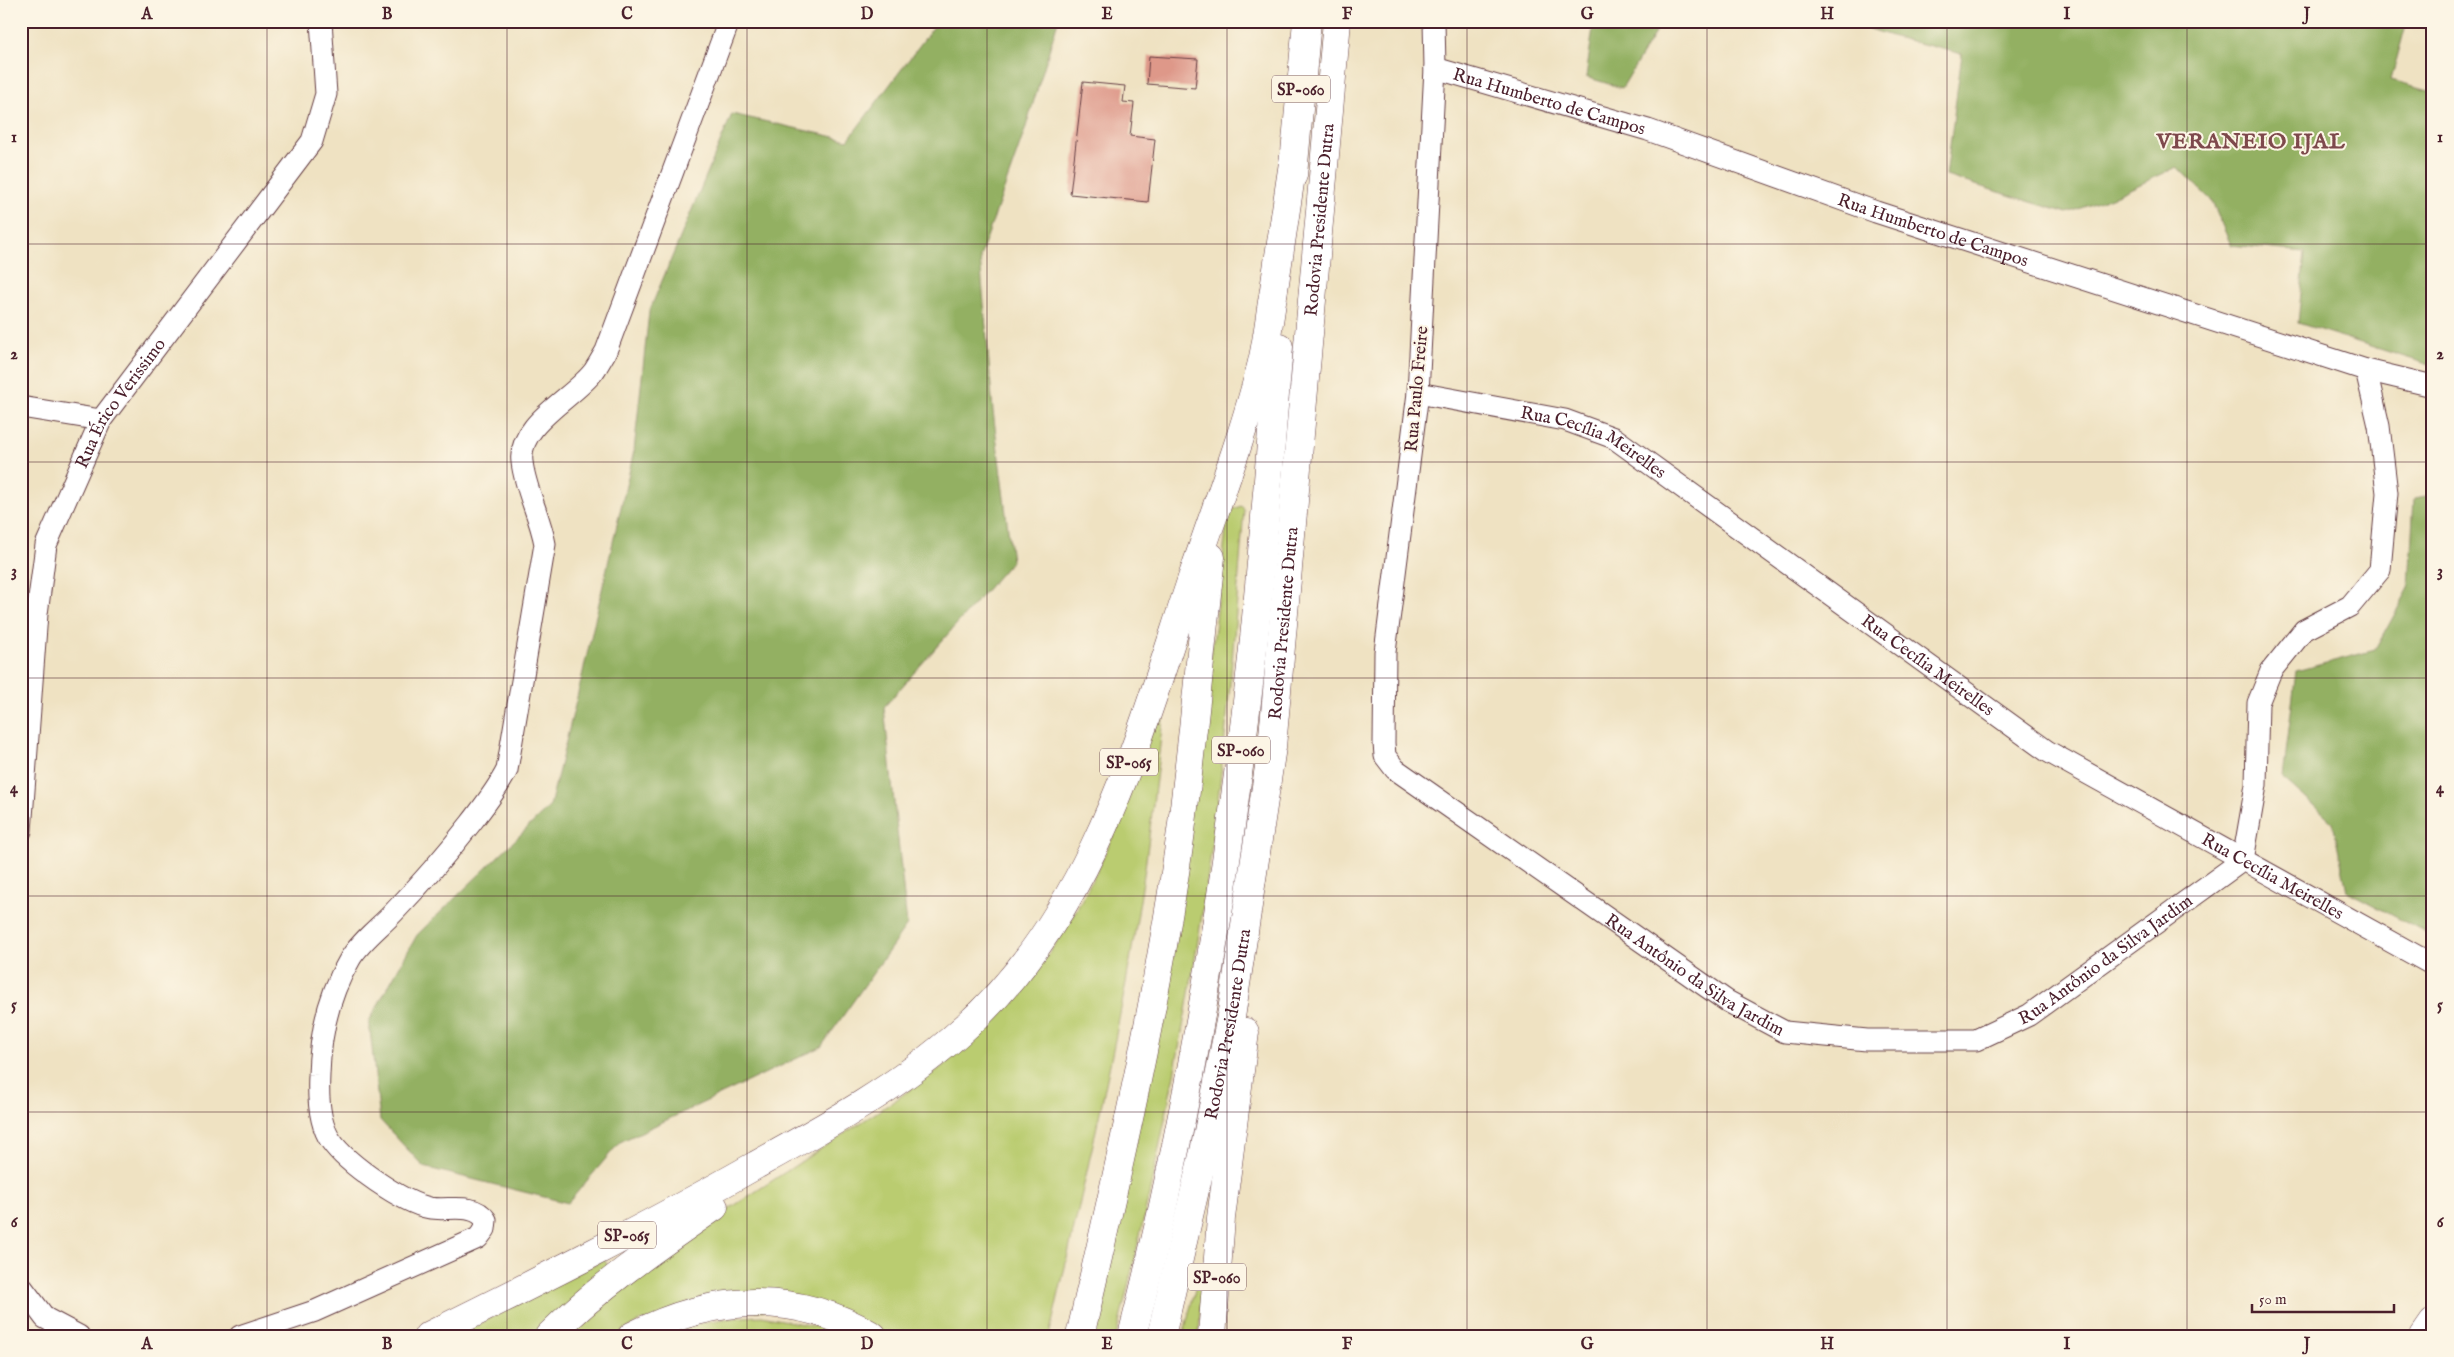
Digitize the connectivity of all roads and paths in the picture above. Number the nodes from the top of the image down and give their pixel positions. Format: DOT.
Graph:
graph roads {
  1 [pos="321,21"];
  2 [pos="730,21"];
  3 [pos="1307,21"];
  4 [pos="1337,21"];
  5 [pos="1434,21"];
  6 [pos="1435,68"];
  7 [pos="1294,156"];
  8 [pos="2366,370"];
  9 [pos="2433,386"];
  10 [pos="1418,393"];
  11 [pos="21,407"];
  12 [pos="101,420"];
  13 [pos="1216,503"];
  14 [pos="29,613"];
  15 [pos="1272,747"];
  16 [pos="1385,756"];
  17 [pos="21,831"];
  18 [pos="2243,860"];
  19 [pos="2433,965"];
  20 [pos="823,1128"];
  21 [pos="21,1286"];
  22 [pos="2433,1324"];
  23 [pos="79,1336"];
  24 [pos="240,1336"];
  25 [pos="428,1336"];
  26 [pos="549,1336"];
  27 [pos="632,1336"];
  28 [pos="873,1336"];
  29 [pos="1080,1336"];
  30 [pos="1132,1336"];
  31 [pos="1161,1336"];
  32 [pos="1212,1336"];
  33 [pos="2424,1336"];
  1 -- 12 [label="street, Rua Érico Verissimo"];
  2 -- 24 [label="street"];
  3 -- 7 [label="main road, Rodovia Presidente Dutra / SP-060"];
  4 -- 15 [label="main road, Rodovia Presidente Dutra / SP-060"];
  5 -- 6 [label="street, Rua Paulo Freire"];
  6 -- 8 [label="street, Rua Humberto de Campos"];
  6 -- 10 [label="street, Rua Paulo Freire"];
  7 -- 13 [label="main road"];
  7 -- 30 [label="main road, Rodovia Presidente Dutra / SP-060"];
  8 -- 9 [label="street, Rua Humberto de Campos"];
  8 -- 18 [label="street"];
  10 -- 16 [label="street, Rua Paulo Freire"];
  10 -- 18 [label="street, Rua Cecília Meirelles"];
  11 -- 12 [label="street"];
  12 -- 14 [label="street, Rua Érico Verissimo"];
  13 -- 20 [label="main road, SP-065"];
  13 -- 29 [label="main road"];
  14 -- 17 [label="street, Rua Érico Verissimo"];
  15 -- 31 [label="main road, Rodovia Presidente Dutra / SP-060"];
  15 -- 32 [label="main road, SP-060"];
  16 -- 18 [label="street, Rua Antônio da Silva Jardim"];
  18 -- 19 [label="street, Rua Cecília Meirelles"];
  20 -- 25 [label="main road, SP-065"];
  20 -- 26 [label="main road, SP-065"];
  21 -- 23 [label="street"];
  22 -- 33 [label="main road"];
  27 -- 28 [label="main road"];
}
